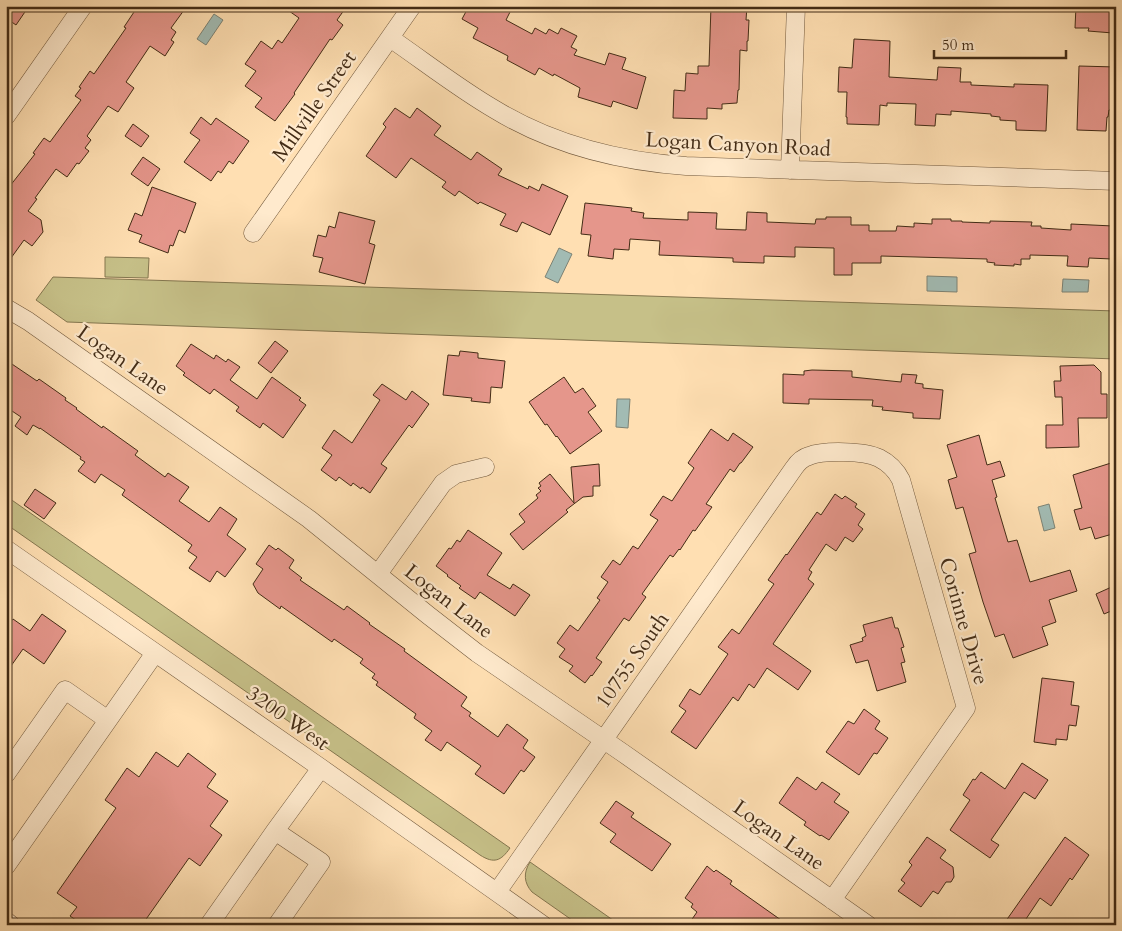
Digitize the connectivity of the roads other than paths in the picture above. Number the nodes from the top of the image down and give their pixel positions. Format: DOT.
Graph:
graph roads {
  1 [pos="83,6"];
  2 [pos="412,6"];
  3 [pos="796,6"];
  4 [pos="390,38"];
  5 [pos="6,116"];
  6 [pos="790,170"];
  7 [pos="1116,182"];
  8 [pos="253,233"];
  9 [pos="6,308"];
  10 [pos="808,456"];
  11 [pos="485,467"];
  12 [pos="6,549"];
  13 [pos="378,574"];
  14 [pos="155,653"];
  15 [pos="108,720"];
  16 [pos="603,740"];
  17 [pos="321,768"];
  18 [pos="6,774"];
  19 [pos="274,831"];
  20 [pos="6,866"];
  21 [pos="497,892"];
  22 [pos="832,900"];
  23 [pos="6,921"];
  24 [pos="11,925"];
  25 [pos="209,925"];
  26 [pos="277,925"];
  27 [pos="543,925"];
  28 [pos="868,925"];
  1 -- 5 [label="street"];
  2 -- 4 [label="street, Millville Street"];
  3 -- 6 [label="street"];
  4 -- 6 [label="street, Logan Canyon Road"];
  4 -- 8 [label="street, Millville Street"];
  6 -- 7 [label="street, Logan Canyon Road"];
  9 -- 13 [label="street, Logan Lane"];
  10 -- 16 [label="street, 10755 South"];
  10 -- 22 [label="street, Corinne Drive"];
  11 -- 13 [label="street"];
  12 -- 14 [label="street, 3200 West"];
  13 -- 16 [label="street, Logan Lane"];
  14 -- 15 [label="street"];
  14 -- 17 [label="street, 3200 West"];
  15 -- 18 [label="street"];
  15 -- 20 [label="street"];
  16 -- 21 [label="street, 10755 South"];
  16 -- 22 [label="street, Logan Lane"];
  17 -- 19 [label="street"];
  17 -- 21 [label="street, 3200 West"];
  19 -- 25 [label="street"];
  19 -- 26 [label="street"];
  21 -- 27 [label="street, 3200 West"];
  22 -- 28 [label="street, Logan Lane"];
  23 -- 24 [label="street"];
}
